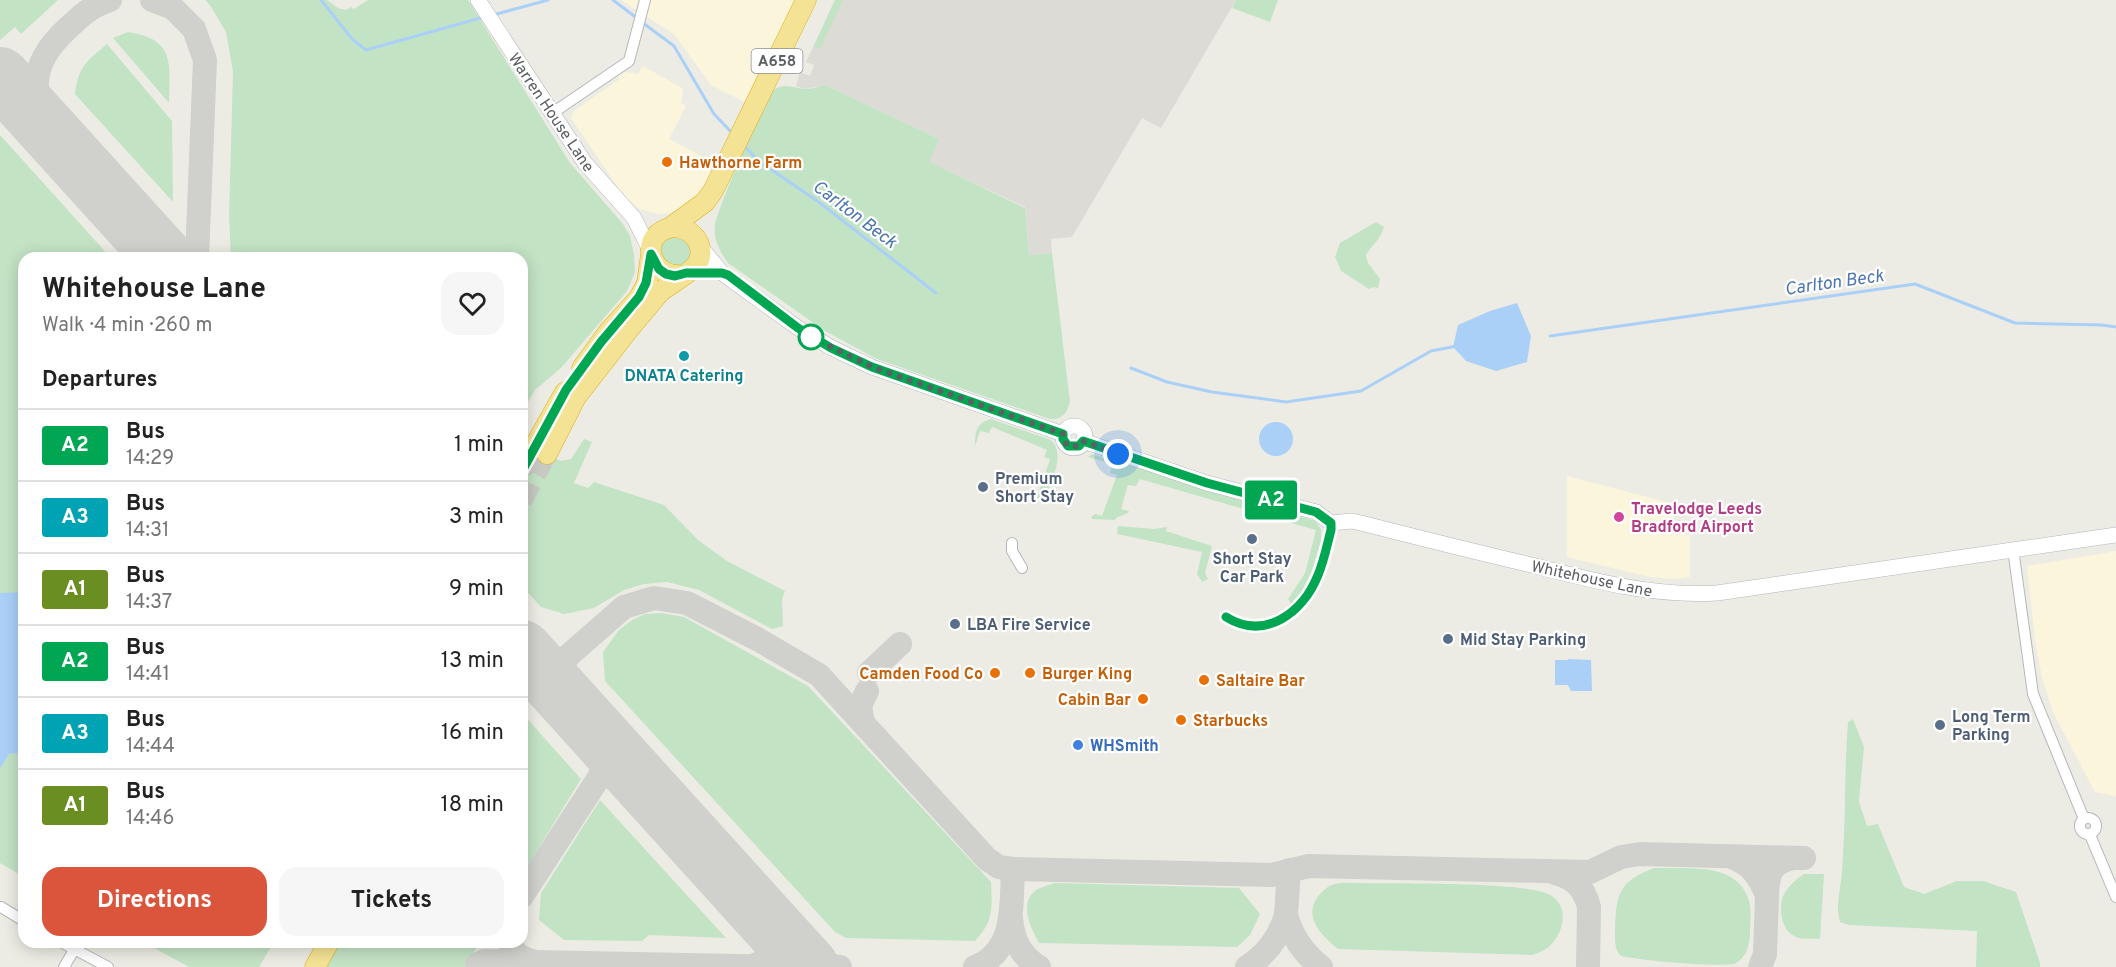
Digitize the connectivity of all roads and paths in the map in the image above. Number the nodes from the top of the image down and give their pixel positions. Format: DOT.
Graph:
graph roads {
  1 [pos="806,0"];
  2 [pos="479,2"];
  3 [pos="644,3"];
  4 [pos="551,114"];
  5 [pos="705,202"];
  6 [pos="634,218"];
  7 [pos="670,228"];
  8 [pos="699,243"];
  9 [pos="651,253"];
  10 [pos="722,273"];
  11 [pos="685,274"];
  12 [pos="598,356"];
  13 [pos="541,451"];
  14 [pos="2116,535"];
  15 [pos="1012,543"];
  16 [pos="2013,549"];
  17 [pos="1995,552"];
  18 [pos="1022,568"];
  19 [pos="2016,575"];
  20 [pos="2116,897"];
  21 [pos="1,907"];
  22 [pos="18,917"];
  23 [pos="71,948"];
  24 [pos="318,948"];
  25 [pos="325,948"];
  26 [pos="74,950"];
  27 [pos="64,967"];
  28 [pos="108,967"];
  29 [pos="314,967"];
  1 -- 5 [label="highway, A658"];
  2 -- 4 [label="street, Warren House Lane"];
  3 -- 4 [label="street"];
  4 -- 6 [label="street, Warren House Lane"];
  5 -- 7 [label="highway, A658"];
  5 -- 8 [label="highway, A658"];
  6 -- 7 [label="street"];
  6 -- 9 [label="street, Warren House Lane"];
  7 -- 8 [label="highway"];
  7 -- 9 [label="highway"];
  8 -- 10 [label="street"];
  8 -- 11 [label="highway"];
  9 -- 11 [label="highway"];
  9 -- 12 [label="highway"];
  10 -- 11 [label="street"];
  10 -- 17 [label="street, Whitehouse Lane"];
  11 -- 12 [label="highway"];
  12 -- 13 [label="highway"];
  14 -- 16 [label="street, Whitehouse Lane"];
  15 -- 18 [label="street"];
  16 -- 17 [label="street, Whitehouse Lane"];
  16 -- 19 [label="street"];
  17 -- 19 [label="street"];
  19 -- 20 [label="street"];
  21 -- 22 [label="street"];
  23 -- 26 [label="street"];
  24 -- 29 [label="highway"];
  25 -- 29 [label="highway"];
  26 -- 27 [label="street"];
  26 -- 28 [label="street"];
}
